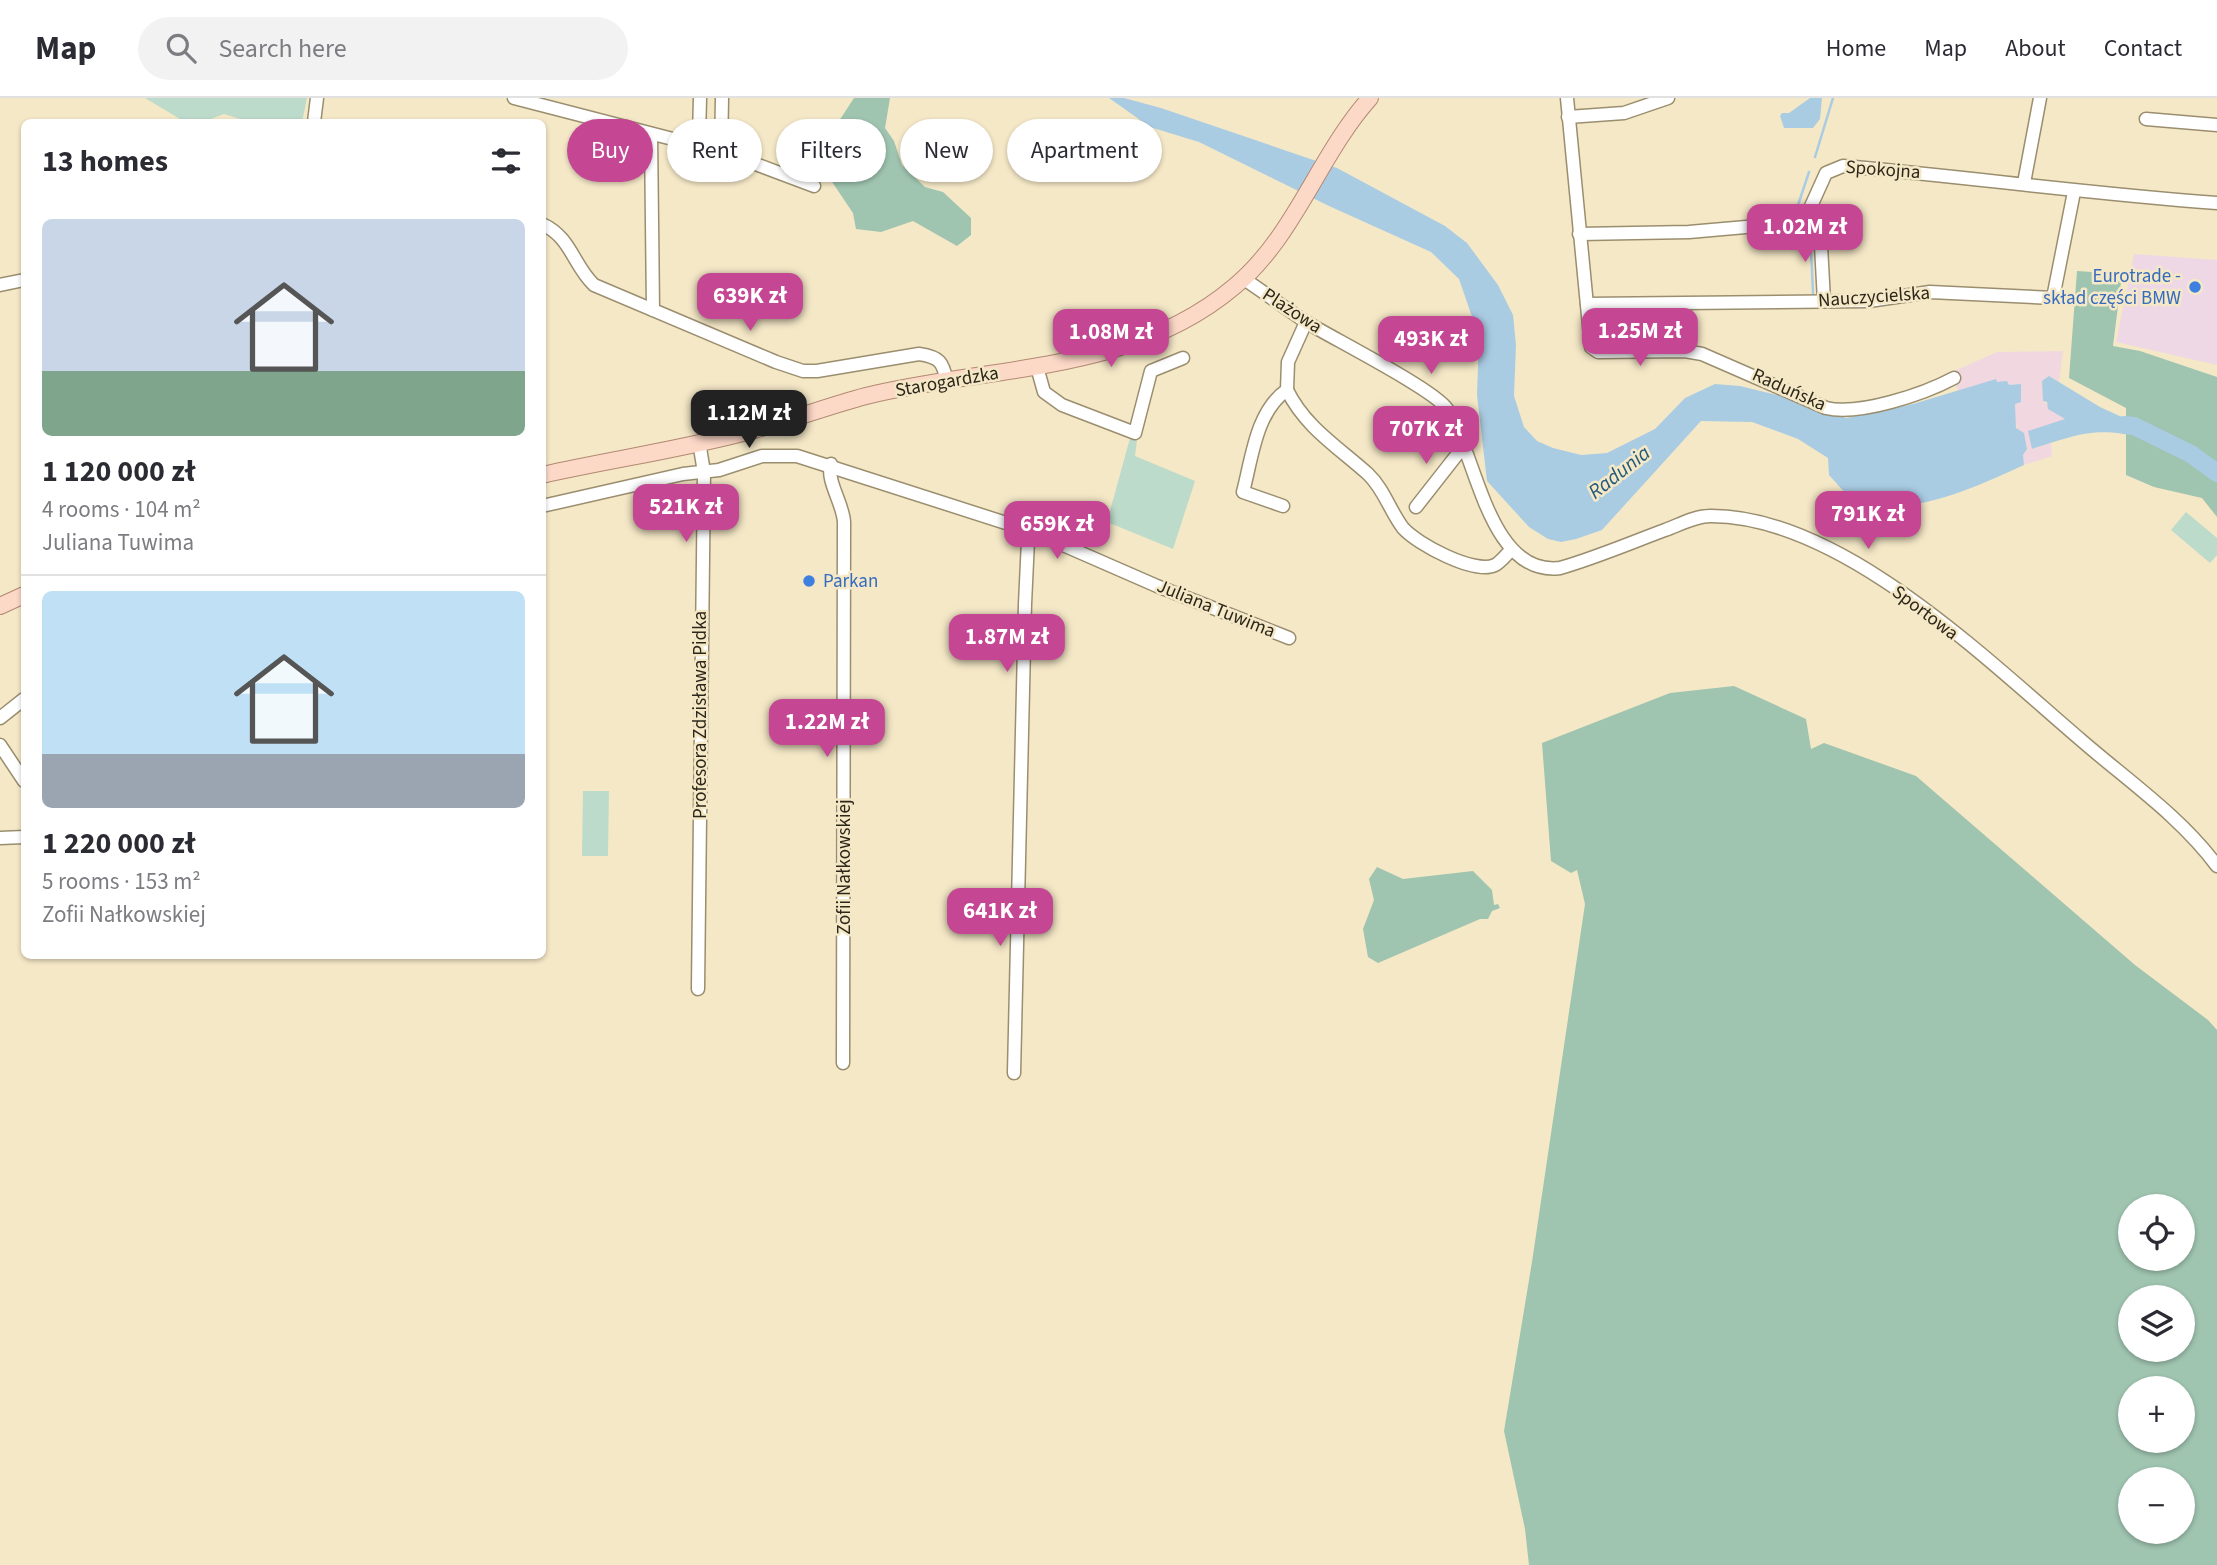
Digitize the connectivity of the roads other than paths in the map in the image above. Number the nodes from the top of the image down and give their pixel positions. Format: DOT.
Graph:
graph roads {
  1 [pos="317,98"];
  2 [pos="514,98"];
  3 [pos="700,98"];
  4 [pos="722,98"];
  5 [pos="1370,98"];
  6 [pos="1567,98"];
  7 [pos="1668,98"];
  8 [pos="2040,98"];
  9 [pos="1568,117"];
  10 [pos="314,119"];
  11 [pos="594,119"];
  12 [pos="699,119"];
  13 [pos="722,119"];
  14 [pos="2146,119"];
  15 [pos="2217,125"];
  16 [pos="762,166"];
  17 [pos="652,182"];
  18 [pos="2025,183"];
  19 [pos="814,186"];
  20 [pos="2074,192"];
  21 [pos="2217,203"];
  22 [pos="1807,215"];
  23 [pos="546,227"];
  24 [pos="1580,234"];
  25 [pos="1244,279"];
  26 [pos="21,281"];
  27 [pos="0,285"];
  28 [pos="1824,301"];
  29 [pos="1587,304"];
  30 [pos="653,310"];
  31 [pos="1306,322"];
  32 [pos="1183,358"];
  33 [pos="1037,367"];
  34 [pos="1949,381"];
  35 [pos="947,382"];
  36 [pos="1287,390"];
  37 [pos="699,442"];
  38 [pos="1463,447"];
  39 [pos="831,464"];
  40 [pos="705,472"];
  41 [pos="546,474"];
  42 [pos="546,505"];
  43 [pos="1283,506"];
  44 [pos="1416,506"];
  45 [pos="1031,531"];
  46 [pos="1511,550"];
  47 [pos="21,596"];
  48 [pos="0,606"];
  49 [pos="1289,638"];
  50 [pos="21,701"];
  51 [pos="0,718"];
  52 [pos="0,745"];
  53 [pos="21,776"];
  54 [pos="0,838"];
  55 [pos="21,838"];
  56 [pos="2217,866"];
  57 [pos="698,989"];
  58 [pos="843,1063"];
  59 [pos="1014,1073"];
  1 -- 10 [label="street"];
  2 -- 11 [label="street"];
  3 -- 12 [label="street"];
  4 -- 13 [label="street"];
  5 -- 25 [label="main road, Starogardzka"];
  6 -- 9 [label="street, Raduńska"];
  7 -- 9 [label="street"];
  8 -- 18 [label="street"];
  9 -- 24 [label="street, Raduńska"];
  14 -- 15 [label="street"];
  16 -- 19 [label="street"];
  17 -- 30 [label="street"];
  18 -- 20 [label="street, Spokojna"];
  18 -- 22 [label="street, Spokojna"];
  20 -- 21 [label="street, Spokojna"];
  20 -- 28 [label="street, Nauczycielska"];
  22 -- 24 [label="street"];
  22 -- 28 [label="street"];
  23 -- 30 [label="street"];
  24 -- 29 [label="street, Raduńska"];
  25 -- 31 [label="street, Plażowa"];
  25 -- 33 [label="main road, Starogardzka"];
  26 -- 27 [label="street"];
  28 -- 29 [label="street, Nauczycielska"];
  29 -- 34 [label="street, Raduńska"];
  30 -- 35 [label="street"];
  31 -- 36 [label="street"];
  31 -- 38 [label="street, Plażowa"];
  32 -- 33 [label="street"];
  33 -- 35 [label="main road, Starogardzka"];
  35 -- 37 [label="main road, Starogardzka"];
  36 -- 43 [label="street"];
  36 -- 46 [label="street"];
  37 -- 40 [label="street, Profesora Zdzisława Pidka"];
  37 -- 41 [label="main road, Starogardzka"];
  38 -- 44 [label="street"];
  38 -- 46 [label="street, Plażowa"];
  39 -- 40 [label="street, Juliana Tuwima"];
  39 -- 45 [label="street, Juliana Tuwima"];
  39 -- 58 [label="street, Zofii Nałkowskiej"];
  40 -- 42 [label="street, Juliana Tuwima"];
  40 -- 57 [label="street, Profesora Zdzisława Pidka"];
  45 -- 49 [label="street, Juliana Tuwima"];
  45 -- 59 [label="street"];
  46 -- 56 [label="street, Sportowa"];
  47 -- 48 [label="main road"];
  50 -- 51 [label="street"];
  52 -- 53 [label="street"];
  54 -- 55 [label="street"];
}
